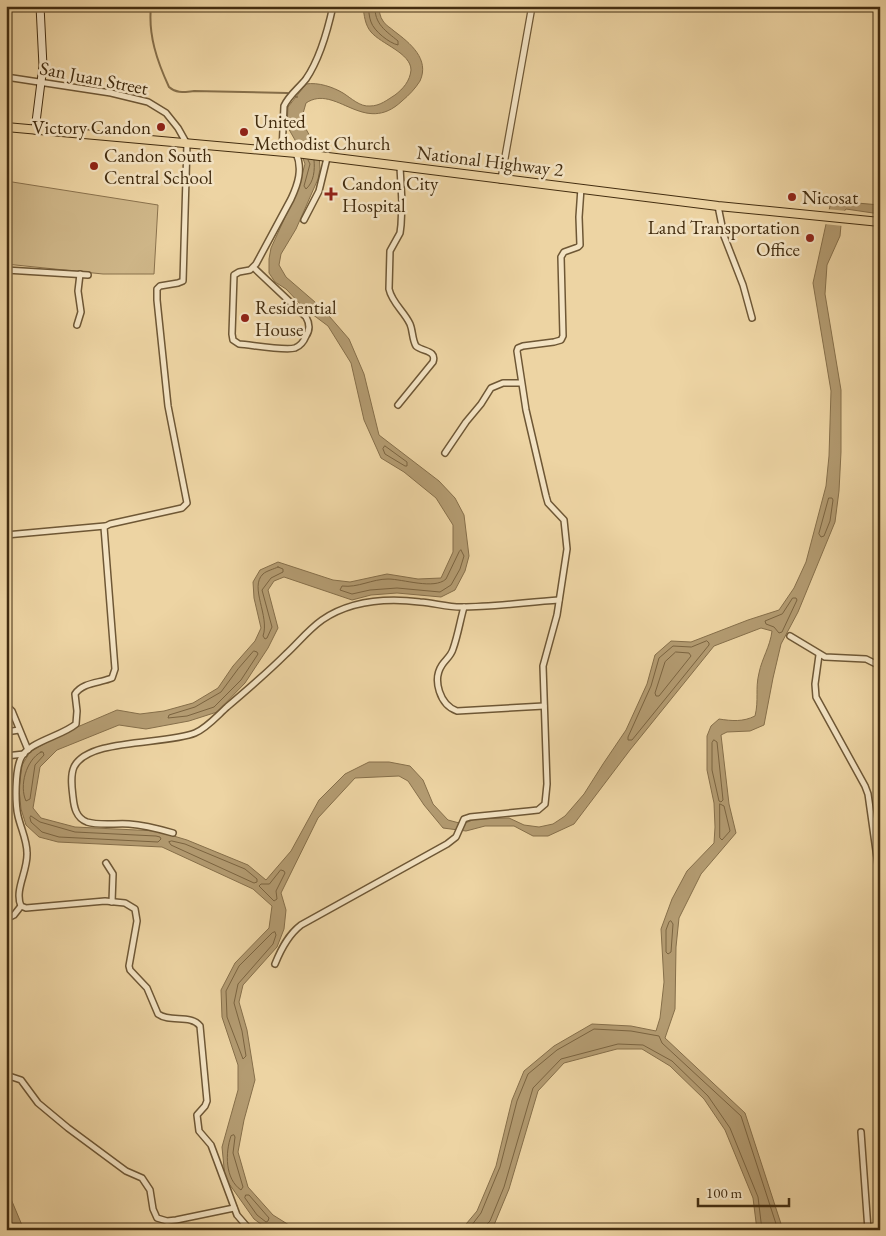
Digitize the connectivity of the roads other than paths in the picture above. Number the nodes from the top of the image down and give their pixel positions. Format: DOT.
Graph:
graph roads {
  1 [pos="40,6"];
  2 [pos="333,6"];
  3 [pos="532,6"];
  4 [pos="6,77"];
  5 [pos="41,82"];
  6 [pos="6,127"];
  7 [pos="35,130"];
  8 [pos="187,144"];
  9 [pos="282,152"];
  10 [pos="298,154"];
  11 [pos="325,157"];
  12 [pos="400,167"];
  13 [pos="501,180"];
  14 [pos="581,188"];
  15 [pos="718,206"];
  16 [pos="304,220"];
  17 [pos="880,222"];
  18 [pos="253,267"];
  19 [pos="6,270"];
  20 [pos="80,274"];
  21 [pos="88,275"];
  22 [pos="752,318"];
  23 [pos="77,324"];
  24 [pos="521,383"];
  25 [pos="398,405"];
  26 [pos="445,453"];
  27 [pos="105,526"];
  28 [pos="6,535"];
  29 [pos="560,600"];
  30 [pos="464,607"];
  31 [pos="790,636"];
  32 [pos="819,655"];
  33 [pos="880,666"];
  34 [pos="6,705"];
  35 [pos="544,706"];
  36 [pos="18,730"];
  37 [pos="6,732"];
  38 [pos="26,752"];
  39 [pos="6,756"];
  40 [pos="173,834"];
  41 [pos="106,863"];
  42 [pos="880,878"];
  43 [pos="112,902"];
  44 [pos="20,906"];
  45 [pos="6,918"];
  46 [pos="275,964"];
  47 [pos="6,1075"];
  48 [pos="861,1132"];
  49 [pos="234,1208"];
  50 [pos="250,1230"];
  51 [pos="868,1230"];
  1 -- 5 [label="main road"];
  2 -- 9 [label="street"];
  3 -- 13 [label="street"];
  4 -- 5 [label="street, San Juan Street"];
  5 -- 7 [label="main road"];
  5 -- 8 [label="street, San Juan Street"];
  6 -- 7 [label="main road, National Highway 2"];
  7 -- 8 [label="main road, National Highway 2"];
  8 -- 9 [label="main road, National Highway 2"];
  8 -- 27 [label="street"];
  9 -- 10 [label="main road, National Highway 2"];
  10 -- 11 [label="main road, National Highway 2"];
  10 -- 18 [label="street"];
  11 -- 12 [label="main road, National Highway 2"];
  11 -- 16 [label="street"];
  12 -- 13 [label="main road, National Highway 2"];
  12 -- 25 [label="street"];
  13 -- 14 [label="main road, National Highway 2"];
  14 -- 15 [label="main road, National Highway 2"];
  14 -- 24 [label="street"];
  15 -- 17 [label="main road, National Highway 2"];
  15 -- 22 [label="street"];
  18 -- 18 [label="street"];
  19 -- 20 [label="street"];
  20 -- 21 [label="street"];
  20 -- 23 [label="street"];
  24 -- 26 [label="street"];
  24 -- 29 [label="street"];
  27 -- 28 [label="street"];
  27 -- 38 [label="street"];
  29 -- 30 [label="street"];
  29 -- 35 [label="street"];
  30 -- 35 [label="street"];
  30 -- 40 [label="street"];
  31 -- 32 [label="street"];
  32 -- 33 [label="street"];
  32 -- 42 [label="street"];
  34 -- 36 [label="street"];
  35 -- 46 [label="street"];
  36 -- 37 [label="street"];
  36 -- 38 [label="street"];
  38 -- 39 [label="street"];
  38 -- 44 [label="street"];
  41 -- 43 [label="street"];
  43 -- 44 [label="street"];
  43 -- 49 [label="street"];
  44 -- 45 [label="street"];
  47 -- 49 [label="street"];
  48 -- 51 [label="street"];
  49 -- 50 [label="street"];
}
